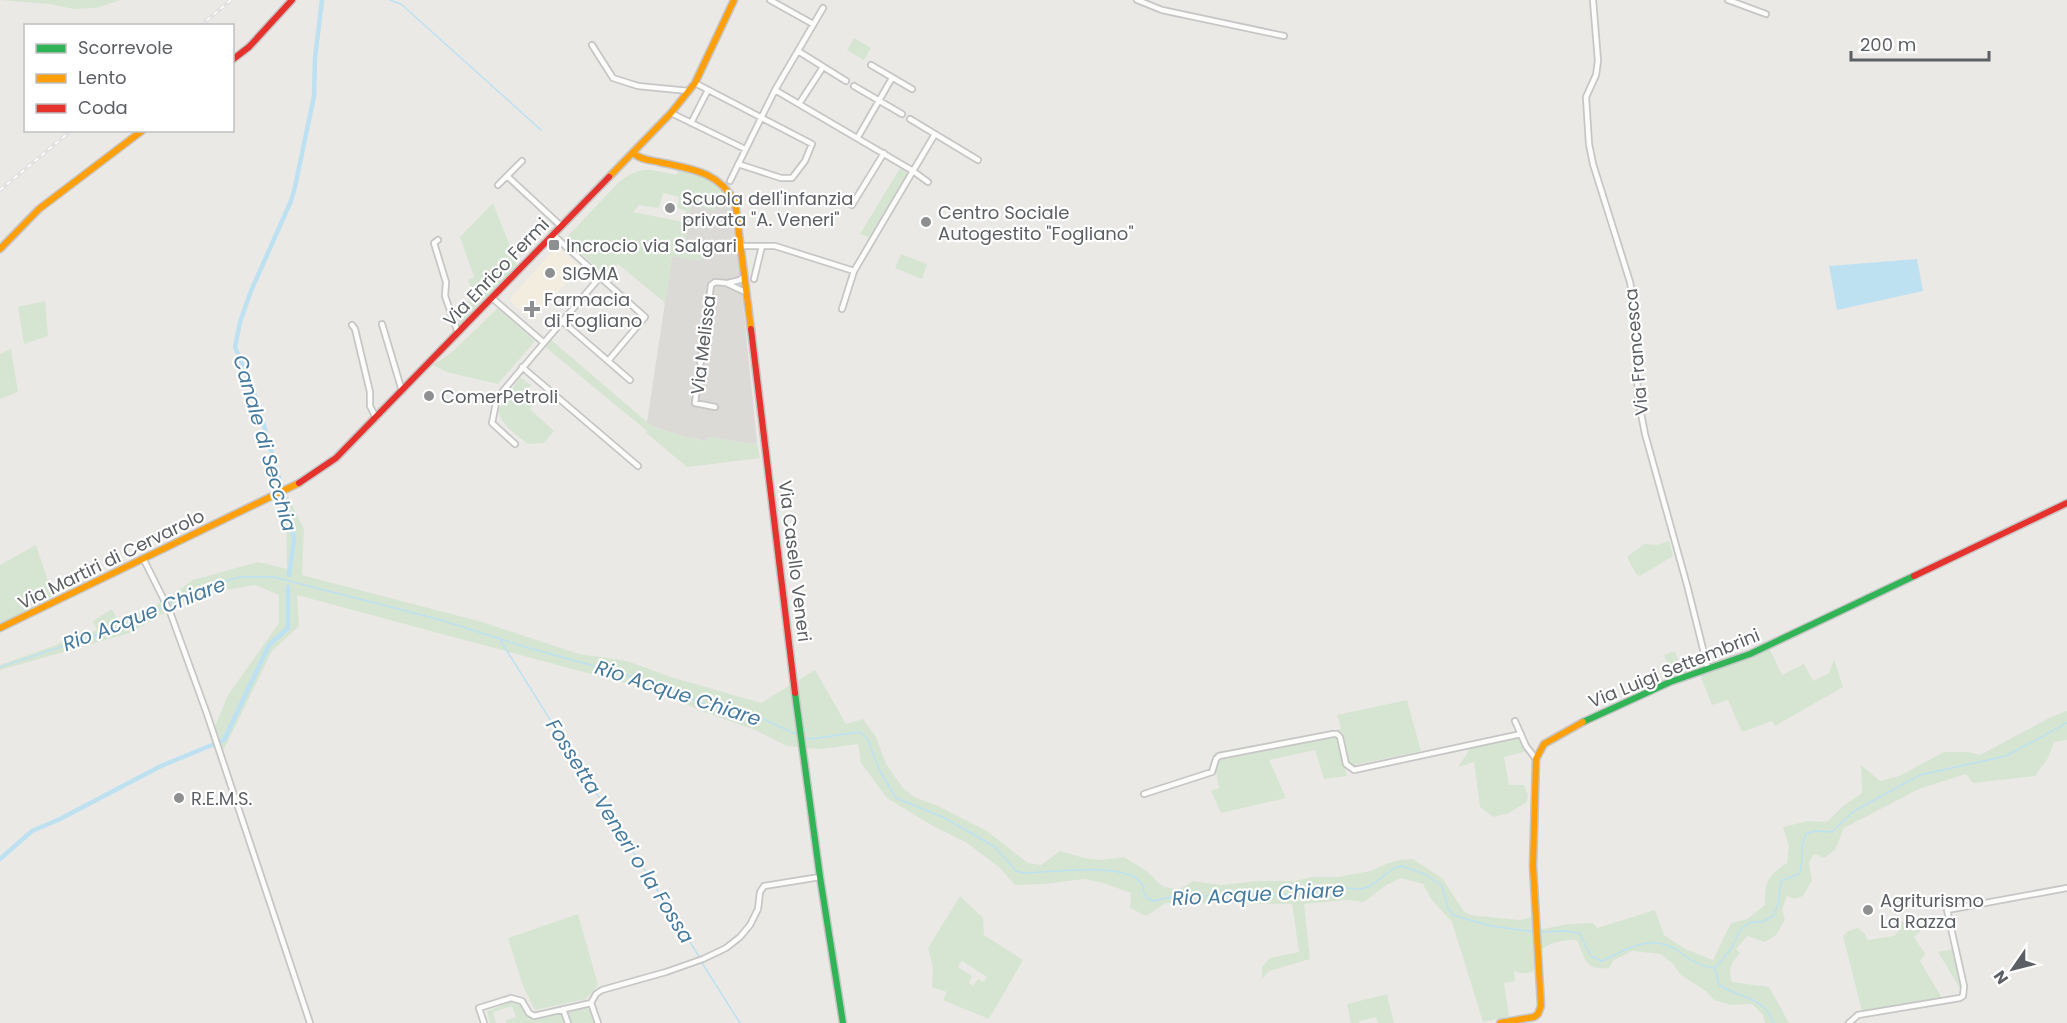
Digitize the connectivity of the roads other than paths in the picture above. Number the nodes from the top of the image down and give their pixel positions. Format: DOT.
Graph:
graph roads {
  1 [pos="292,0"];
  2 [pos="734,0"];
  3 [pos="770,0"];
  4 [pos="1137,0"];
  5 [pos="1593,0"];
  6 [pos="1728,0"];
  7 [pos="823,8"];
  8 [pos="1766,14"];
  9 [pos="813,24"];
  10 [pos="1284,36"];
  11 [pos="592,45"];
  12 [pos="798,51"];
  13 [pos="234,58"];
  14 [pos="871,65"];
  15 [pos="823,67"];
  16 [pos="892,78"];
  17 [pos="846,81"];
  18 [pos="695,83"];
  19 [pos="854,86"];
  20 [pos="708,90"];
  21 [pos="775,90"];
  22 [pos="912,90"];
  23 [pos="689,91"];
  24 [pos="880,101"];
  25 [pos="800,104"];
  26 [pos="671,113"];
  27 [pos="902,114"];
  28 [pos="762,117"];
  29 [pos="910,119"];
  30 [pos="691,123"];
  31 [pos="140,132"];
  32 [pos="935,134"];
  33 [pos="858,137"];
  34 [pos="745,149"];
  35 [pos="635,151"];
  36 [pos="884,153"];
  37 [pos="978,159"];
  38 [pos="522,161"];
  39 [pos="738,164"];
  40 [pos="913,171"];
  41 [pos="507,176"];
  42 [pos="730,181"];
  43 [pos="928,182"];
  44 [pos="498,185"];
  45 [pos="839,197"];
  46 [pos="561,226"];
  47 [pos="553,234"];
  48 [pos="438,240"];
  49 [pos="741,246"];
  50 [pos="762,246"];
  51 [pos="0,249"];
  52 [pos="854,271"];
  53 [pos="744,276"];
  54 [pos="600,277"];
  55 [pos="754,279"];
  56 [pos="726,283"];
  57 [pos="745,292"];
  58 [pos="492,298"];
  59 [pos="842,309"];
  60 [pos="562,321"];
  61 [pos="382,324"];
  62 [pos="352,325"];
  63 [pos="458,333"];
  64 [pos="543,342"];
  65 [pos="608,361"];
  66 [pos="522,367"];
  67 [pos="630,380"];
  68 [pos="402,391"];
  69 [pos="715,406"];
  70 [pos="376,418"];
  71 [pos="515,444"];
  72 [pos="638,465"];
  73 [pos="2067,503"];
  74 [pos="231,518"];
  75 [pos="144,560"];
  76 [pos="1,628"];
  77 [pos="1708,669"];
  78 [pos="1515,721"];
  79 [pos="1521,734"];
  80 [pos="1536,759"];
  81 [pos="1144,794"];
  82 [pos="820,877"];
  83 [pos="2067,888"];
  84 [pos="591,1003"];
  85 [pos="563,1009"];
  86 [pos="310,1023"];
  87 [pos="484,1023"];
  88 [pos="568,1023"];
  89 [pos="598,1023"];
  90 [pos="843,1023"];
  91 [pos="1500,1023"];
  92 [pos="1849,1023"];
  1 -- 13 [label="street"];
  2 -- 18 [label="street, Via Enrico Fermi"];
  3 -- 9 [label="street"];
  4 -- 10 [label="street"];
  5 -- 77 [label="street, Via Francesca"];
  6 -- 8 [label="street"];
  7 -- 9 [label="street"];
  9 -- 12 [label="street"];
  11 -- 23 [label="street"];
  12 -- 15 [label="street"];
  12 -- 21 [label="street"];
  14 -- 16 [label="street"];
  15 -- 17 [label="street"];
  15 -- 25 [label="street"];
  16 -- 22 [label="street"];
  16 -- 24 [label="street"];
  18 -- 20 [label="street"];
  18 -- 23 [label="street, Via Enrico Fermi"];
  19 -- 24 [label="street"];
  20 -- 28 [label="street"];
  20 -- 30 [label="street"];
  21 -- 25 [label="street"];
  21 -- 28 [label="street"];
  23 -- 26 [label="street, Via Enrico Fermi"];
  24 -- 27 [label="street"];
  24 -- 33 [label="street"];
  25 -- 33 [label="street"];
  26 -- 30 [label="street"];
  26 -- 35 [label="street, Via Enrico Fermi"];
  28 -- 34 [label="street"];
  28 -- 39 [label="street"];
  29 -- 32 [label="street"];
  30 -- 34 [label="street"];
  31 -- 51 [label="street"];
  32 -- 37 [label="street"];
  32 -- 40 [label="street"];
  33 -- 36 [label="street"];
  34 -- 39 [label="street"];
  35 -- 46 [label="street, Via Enrico Fermi"];
  35 -- 49 [label="street, Via Casello Veneri"];
  36 -- 40 [label="street"];
  36 -- 45 [label="street"];
  38 -- 41 [label="street"];
  39 -- 42 [label="street"];
  40 -- 43 [label="street"];
  40 -- 52 [label="street"];
  41 -- 44 [label="street"];
  41 -- 46 [label="street"];
  46 -- 47 [label="street, Via Enrico Fermi"];
  47 -- 54 [label="street"];
  47 -- 58 [label="street, Via Enrico Fermi"];
  48 -- 63 [label="street"];
  49 -- 50 [label="street"];
  49 -- 53 [label="street, Via Casello Veneri"];
  50 -- 52 [label="street"];
  50 -- 55 [label="street"];
  52 -- 59 [label="street"];
  53 -- 56 [label="street, Via Melissa"];
  53 -- 57 [label="street, Via Casello Veneri"];
  54 -- 60 [label="street"];
  54 -- 65 [label="street"];
  56 -- 57 [label="street, Via Melissa"];
  56 -- 69 [label="street, Via Melissa"];
  57 -- 82 [label="street, Via Casello Veneri"];
  58 -- 63 [label="street, Via Enrico Fermi"];
  58 -- 64 [label="street"];
  60 -- 64 [label="street"];
  60 -- 65 [label="street"];
  61 -- 68 [label="street"];
  62 -- 70 [label="street"];
  63 -- 68 [label="street, Via Enrico Fermi"];
  64 -- 66 [label="street"];
  65 -- 67 [label="street"];
  66 -- 71 [label="street"];
  66 -- 72 [label="street"];
  68 -- 70 [label="street, Via Enrico Fermi"];
  70 -- 74 [label="street, Via Enrico Fermi"];
  73 -- 77 [label="street, Via Luigi Settembrini"];
  74 -- 75 [label="street, Via Martiri di Cervarolo"];
  75 -- 76 [label="street, Via Martiri di Cervarolo"];
  75 -- 86 [label="street"];
  77 -- 80 [label="street, Via Luigi Settembrini"];
  78 -- 79 [label="street"];
  79 -- 80 [label="street"];
  79 -- 81 [label="street"];
  80 -- 91 [label="street"];
  82 -- 84 [label="street"];
  82 -- 90 [label="street, Via Casello Veneri"];
  83 -- 92 [label="street"];
  84 -- 85 [label="street"];
  84 -- 89 [label="street"];
  85 -- 87 [label="street"];
  85 -- 88 [label="street"];
}
